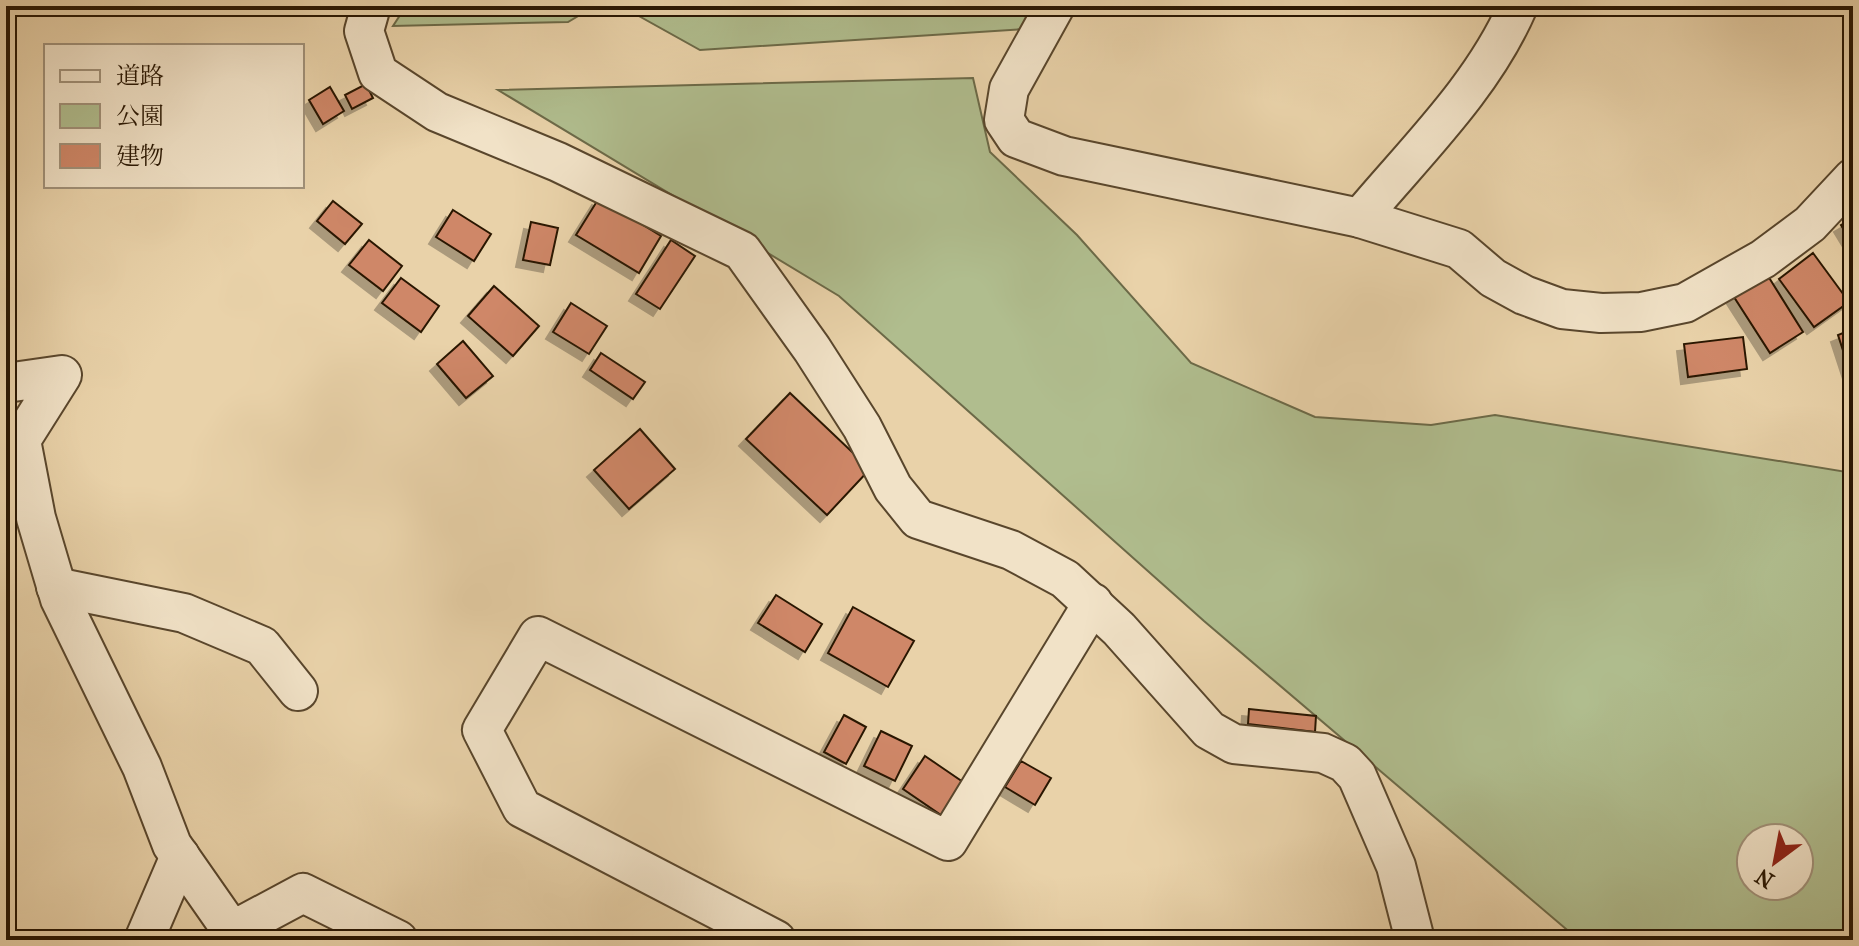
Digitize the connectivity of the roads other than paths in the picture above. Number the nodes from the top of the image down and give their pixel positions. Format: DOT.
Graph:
graph roads {
  1 [pos="371,6"];
  2 [pos="1055,6"];
  3 [pos="1518,6"];
  4 [pos="1853,178"];
  5 [pos="1360,218"];
  6 [pos="6,383"];
  7 [pos="56,587"];
  8 [pos="1093,603"];
  9 [pos="298,691"];
  10 [pos="180,856"];
  11 [pos="144,940"];
  12 [pos="398,940"];
  13 [pos="776,940"];
  14 [pos="1415,940"];
  1 -- 8 [label="street"];
  2 -- 5 [label="street"];
  3 -- 5 [label="street"];
  4 -- 5 [label="street"];
  6 -- 7 [label="street"];
  7 -- 9 [label="street"];
  7 -- 10 [label="street"];
  8 -- 13 [label="street"];
  8 -- 14 [label="street"];
  10 -- 11 [label="street"];
  10 -- 12 [label="street"];
}
